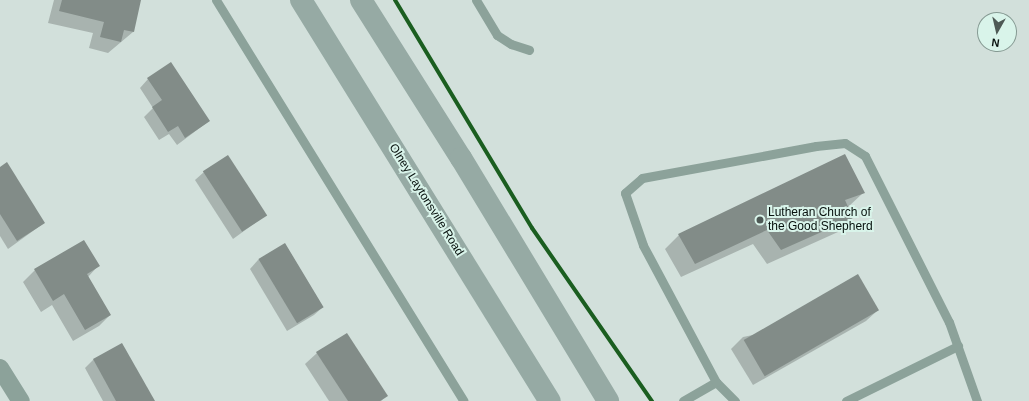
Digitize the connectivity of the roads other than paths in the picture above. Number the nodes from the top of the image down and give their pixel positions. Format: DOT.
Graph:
graph roads {
  1 [pos="216,0"];
  2 [pos="300,0"];
  3 [pos="361,0"];
  4 [pos="476,0"];
  5 [pos="529,50"];
  6 [pos="958,346"];
  7 [pos="0,368"];
  8 [pos="716,382"];
  9 [pos="21,401"];
  10 [pos="464,401"];
  11 [pos="550,401"];
  12 [pos="608,401"];
  13 [pos="683,401"];
  14 [pos="735,401"];
  15 [pos="846,401"];
  16 [pos="977,401"];
  1 -- 10 [label="lane"];
  2 -- 11 [label="main road, Olney Laytonsville Road"];
  3 -- 12 [label="main road"];
  4 -- 5 [label="lane"];
  6 -- 8 [label="lane"];
  6 -- 15 [label="lane"];
  6 -- 16 [label="lane"];
  7 -- 9 [label="street"];
  8 -- 13 [label="lane"];
  8 -- 14 [label="lane"];
}
